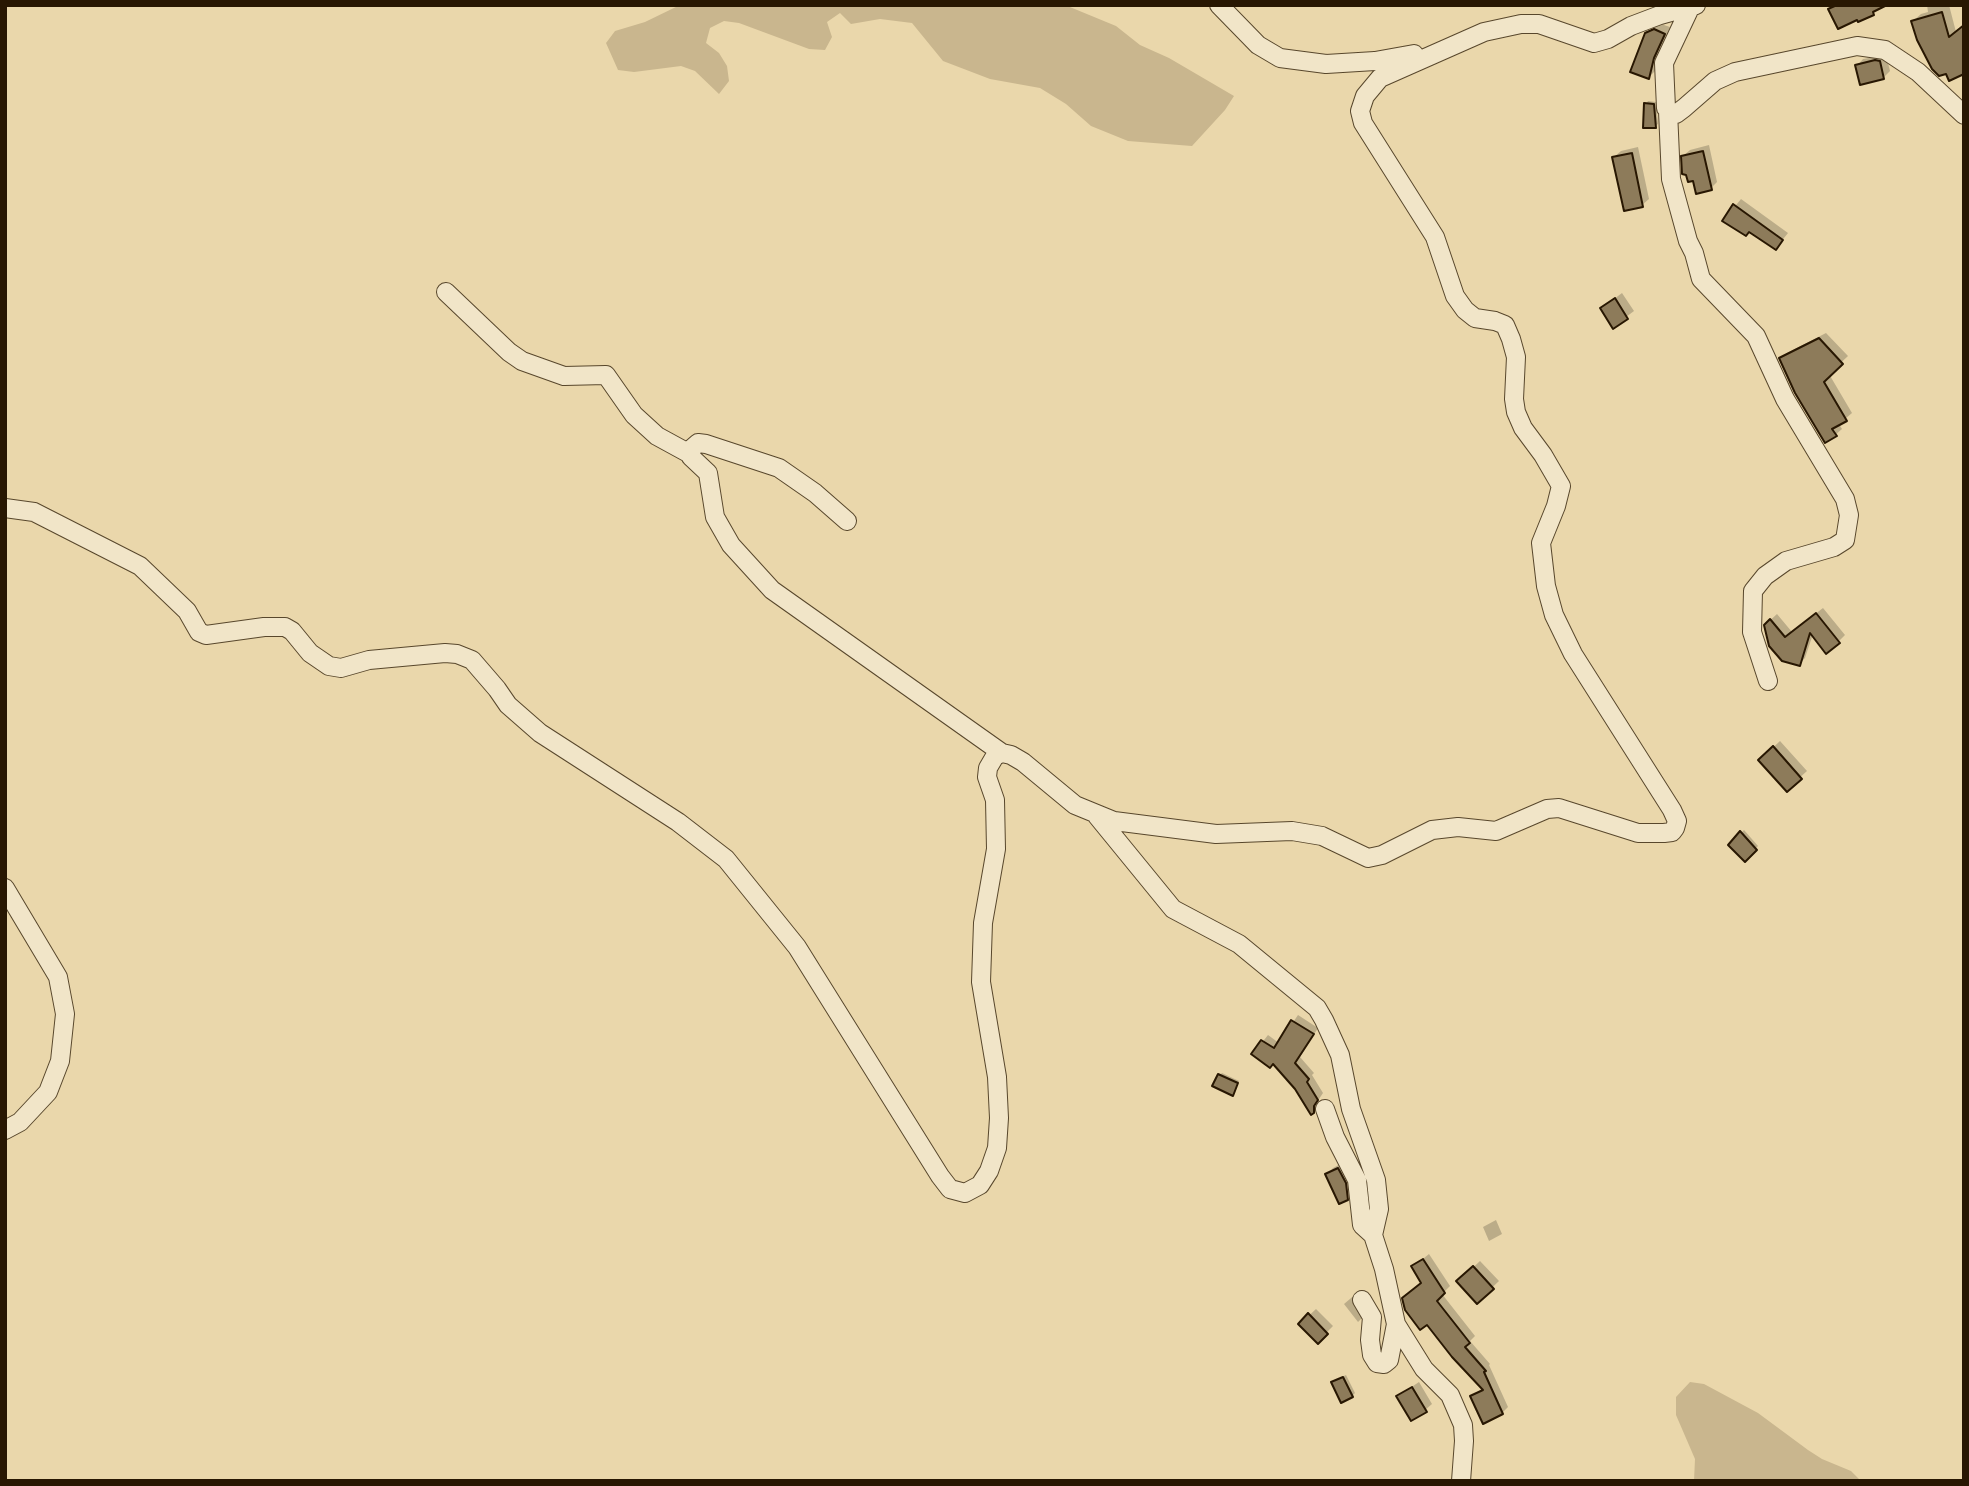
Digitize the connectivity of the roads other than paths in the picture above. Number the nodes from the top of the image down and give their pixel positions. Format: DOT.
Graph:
graph roads {
  1 [pos="1219,5"];
  2 [pos="1693,7"];
  3 [pos="1445,48"];
  4 [pos="1668,111"];
  5 [pos="1964,115"];
  6 [pos="446,292"];
  7 [pos="690,454"];
  8 [pos="5,508"];
  9 [pos="847,521"];
  10 [pos="1768,681"];
  11 [pos="1002,753"];
  12 [pos="1095,814"];
  13 [pos="5,888"];
  14 [pos="1325,1109"];
  15 [pos="5,1130"];
  16 [pos="1373,1235"];
  17 [pos="1362,1300"];
  18 [pos="1396,1324"];
  19 [pos="1461,1481"];
  1 -- 3 [label="street"];
  2 -- 3 [label="street"];
  2 -- 4 [label="street"];
  3 -- 12 [label="street"];
  4 -- 5 [label="street"];
  4 -- 10 [label="street"];
  6 -- 7 [label="street"];
  7 -- 9 [label="street"];
  7 -- 11 [label="street"];
  8 -- 11 [label="street"];
  11 -- 12 [label="street"];
  12 -- 16 [label="street"];
  13 -- 15 [label="street"];
  14 -- 16 [label="street"];
  16 -- 18 [label="street"];
  17 -- 18 [label="street"];
  18 -- 19 [label="street"];
}
